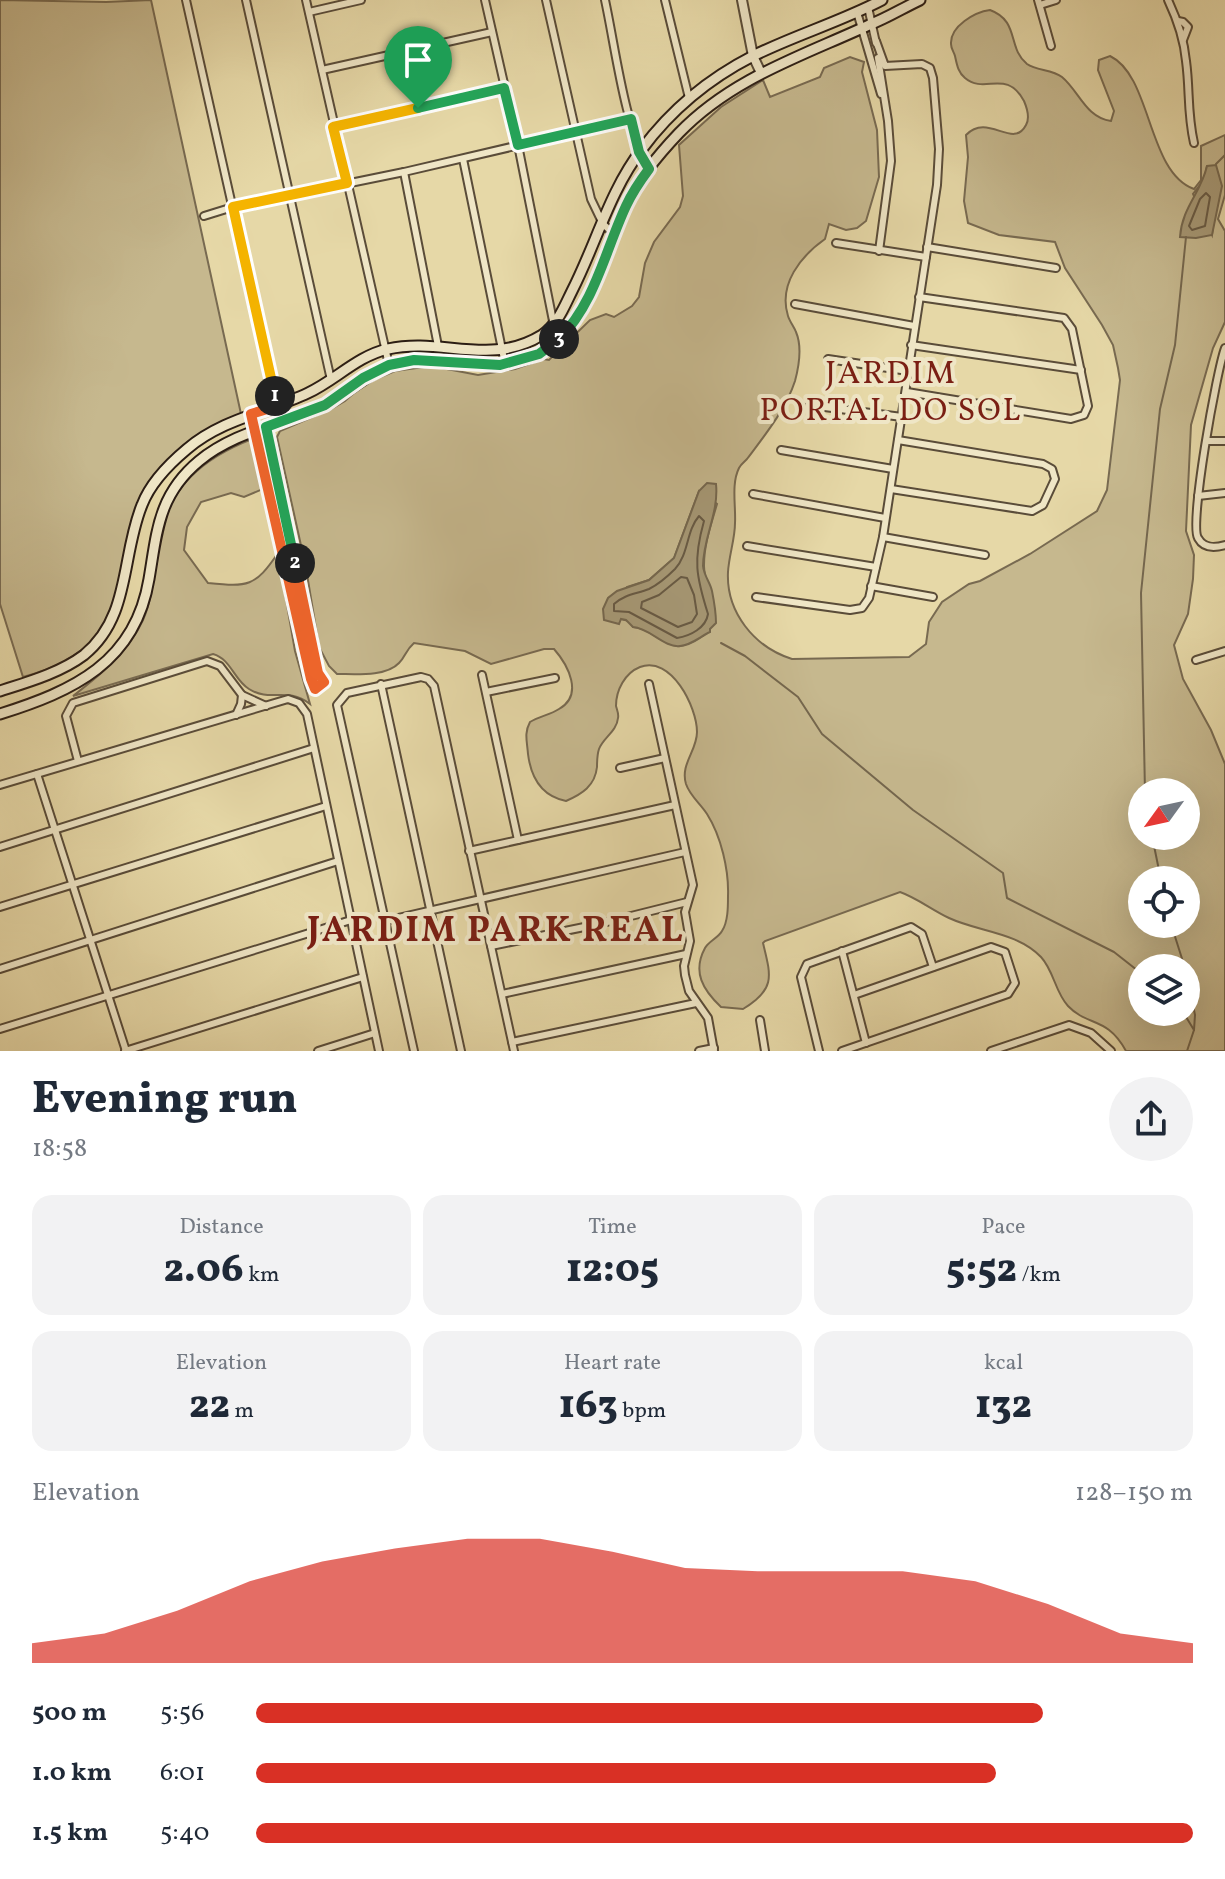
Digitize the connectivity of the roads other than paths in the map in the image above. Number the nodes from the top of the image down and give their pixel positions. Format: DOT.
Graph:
graph roads {
  1 [pos="186,0"];
  2 [pos="246,0"];
  3 [pos="306,0"];
  4 [pos="361,0"];
  5 [pos="485,0"];
  6 [pos="546,0"];
  7 [pos="605,0"];
  8 [pos="665,0"];
  9 [pos="742,0"];
  10 [pos="882,0"];
  11 [pos="920,0"];
  12 [pos="1056,0"];
  13 [pos="1168,0"];
  14 [pos="1039,2"];
  15 [pos="867,4"];
  16 [pos="309,12"];
  17 [pos="857,12"];
  18 [pos="867,26"];
  19 [pos="492,32"];
  20 [pos="876,41"];
  21 [pos="1051,46"];
  22 [pos="753,56"];
  23 [pos="322,70"];
  24 [pos="761,73"];
  25 [pos="504,88"];
  26 [pos="689,98"];
  27 [pos="631,119"];
  28 [pos="888,121"];
  29 [pos="333,127"];
  30 [pos="577,131"];
  31 [pos="1194,143"];
  32 [pos="518,145"];
  33 [pos="639,152"];
  34 [pos="463,159"];
  35 [pos="649,169"];
  36 [pos="404,172"];
  37 [pos="347,183"];
  38 [pos="290,196"];
  39 [pos="233,207"];
  40 [pos="204,216"];
  41 [pos="603,224"];
  42 [pos="615,235"];
  43 [pos="836,243"];
  44 [pos="927,247"];
  45 [pos="879,251"];
  46 [pos="926,257"];
  47 [pos="1056,268"];
  48 [pos="919,297"];
  49 [pos="795,304"];
  50 [pos="554,326"];
  51 [pos="914,326"];
  52 [pos="911,345"];
  53 [pos="438,346"];
  54 [pos="1225,348"];
  55 [pos="386,349"];
  56 [pos="502,350"];
  57 [pos="828,359"];
  58 [pos="505,364"];
  59 [pos="389,365"];
  60 [pos="1081,370"];
  61 [pos="908,371"];
  62 [pos="331,380"];
  63 [pos="1215,388"];
  64 [pos="1225,388"];
  65 [pos="907,392"];
  66 [pos="809,405"];
  67 [pos="277,406"];
  68 [pos="251,414"];
  69 [pos="902,417"];
  70 [pos="264,427"];
  71 [pos="898,440"];
  72 [pos="1208,441"];
  73 [pos="1225,441"];
  74 [pos="781,450"];
  75 [pos="893,469"];
  76 [pos="891,489"];
  77 [pos="1225,493"];
  78 [pos="753,494"];
  79 [pos="1198,496"];
  80 [pos="885,518"];
  81 [pos="883,537"];
  82 [pos="1225,545"];
  83 [pos="747,546"];
  84 [pos="985,555"];
  85 [pos="876,567"];
  86 [pos="871,586"];
  87 [pos="756,597"];
  88 [pos="933,597"];
  89 [pos="1225,651"];
  90 [pos="1196,660"];
  91 [pos="482,675"];
  92 [pos="555,678"];
  93 [pos="381,684"];
  94 [pos="649,684"];
  95 [pos="5,689"];
  96 [pos="486,692"];
  97 [pos="242,695"];
  98 [pos="24,704"];
  99 [pos="266,706"];
  100 [pos="0,711"];
  101 [pos="236,715"];
  102 [pos="314,748"];
  103 [pos="665,758"];
  104 [pos="78,761"];
  105 [pos="620,768"];
  106 [pos="37,774"];
  107 [pos="0,785"];
  108 [pos="675,805"];
  109 [pos="326,806"];
  110 [pos="55,829"];
  111 [pos="518,840"];
  112 [pos="0,847"];
  113 [pos="469,851"];
  114 [pos="685,852"];
  115 [pos="338,861"];
  116 [pos="72,883"];
  117 [pos="478,898"];
  118 [pos="687,902"];
  119 [pos="0,907"];
  120 [pos="431,911"];
  121 [pos="351,920"];
  122 [pos="385,921"];
  123 [pos="90,940"];
  124 [pos="491,946"];
  125 [pos="842,951"];
  126 [pos="686,954"];
  127 [pos="933,967"];
  128 [pos="0,969"];
  129 [pos="363,977"];
  130 [pos="502,994"];
  131 [pos="108,995"];
  132 [pos="854,995"];
  133 [pos="696,1003"];
  134 [pos="760,1020"];
  135 [pos="0,1029"];
  136 [pos="375,1033"];
  137 [pos="512,1042"];
  138 [pos="866,1043"];
  139 [pos="714,1049"];
  140 [pos="126,1051"];
  141 [pos="318,1051"];
  142 [pos="379,1051"];
  143 [pos="414,1051"];
  144 [pos="461,1051"];
  145 [pos="514,1051"];
  146 [pos="699,1051"];
  147 [pos="765,1051"];
  148 [pos="819,1051"];
  149 [pos="842,1051"];
  150 [pos="991,1051"];
  151 [pos="1111,1051"];
  1 -- 39 [label="street"];
  2 -- 38 [label="street"];
  3 -- 16 [label="street"];
  4 -- 16 [label="street"];
  5 -- 19 [label="street"];
  6 -- 30 [label="street"];
  7 -- 27 [label="street"];
  8 -- 26 [label="street"];
  9 -- 22 [label="street"];
  10 -- 15 [label="main road"];
  11 -- 18 [label="main road"];
  12 -- 14 [label="street"];
  13 -- 31 [label="street"];
  14 -- 21 [label="street"];
  15 -- 17 [label="main road"];
  15 -- 18 [label="street"];
  16 -- 23 [label="street"];
  17 -- 18 [label="street"];
  17 -- 22 [label="main road"];
  18 -- 20 [label="street"];
  18 -- 24 [label="main road"];
  18 -- 28 [label="street"];
  19 -- 23 [label="street"];
  19 -- 25 [label="street"];
  20 -- 28 [label="street"];
  20 -- 44 [label="street"];
  22 -- 24 [label="street"];
  22 -- 26 [label="main road"];
  23 -- 29 [label="street"];
  24 -- 35 [label="main road"];
  25 -- 29 [label="street"];
  25 -- 32 [label="street"];
  26 -- 33 [label="main road"];
  27 -- 30 [label="street"];
  27 -- 33 [label="street"];
  28 -- 45 [label="street"];
  29 -- 37 [label="street"];
  30 -- 32 [label="street"];
  30 -- 41 [label="street"];
  32 -- 34 [label="street"];
  32 -- 50 [label="street"];
  33 -- 35 [label="street"];
  33 -- 41 [label="main road"];
  34 -- 36 [label="street"];
  34 -- 56 [label="street"];
  35 -- 42 [label="main road"];
  36 -- 37 [label="street"];
  36 -- 53 [label="street"];
  37 -- 38 [label="street"];
  37 -- 55 [label="street"];
  38 -- 39 [label="street"];
  38 -- 62 [label="street"];
  39 -- 40 [label="street"];
  39 -- 67 [label="street"];
  41 -- 42 [label="street"];
  41 -- 50 [label="main road"];
  42 -- 58 [label="main road"];
  43 -- 45 [label="street"];
  44 -- 46 [label="street"];
  44 -- 47 [label="street"];
  45 -- 46 [label="street"];
  46 -- 48 [label="street"];
  48 -- 51 [label="street"];
  48 -- 60 [label="street"];
  49 -- 51 [label="street"];
  50 -- 56 [label="main road"];
  51 -- 52 [label="street"];
  52 -- 60 [label="street"];
  52 -- 61 [label="street"];
  53 -- 55 [label="main road"];
  53 -- 56 [label="main road"];
  54 -- 63 [label="street"];
  55 -- 59 [label="street"];
  55 -- 62 [label="main road"];
  56 -- 58 [label="street"];
  57 -- 61 [label="street"];
  58 -- 59 [label="main road"];
  59 -- 70 [label="main road"];
  60 -- 65 [label="street"];
  61 -- 65 [label="street"];
  62 -- 67 [label="main road"];
  63 -- 64 [label="street"];
  63 -- 72 [label="street"];
  65 -- 69 [label="street"];
  66 -- 69 [label="street"];
  67 -- 68 [label="main road"];
  67 -- 70 [label="main road"];
  68 -- 70 [label="main road"];
  68 -- 95 [label="main road"];
  69 -- 71 [label="street"];
  70 -- 70 [label="street"];
  70 -- 98 [label="main road"];
  71 -- 75 [label="street"];
  71 -- 76 [label="street"];
  72 -- 73 [label="street"];
  72 -- 79 [label="street"];
  74 -- 75 [label="street"];
  75 -- 76 [label="street"];
  76 -- 80 [label="street"];
  77 -- 79 [label="street"];
  78 -- 80 [label="street"];
  79 -- 82 [label="street"];
  80 -- 81 [label="street"];
  81 -- 84 [label="street"];
  81 -- 85 [label="street"];
  83 -- 85 [label="street"];
  85 -- 86 [label="street"];
  86 -- 87 [label="street"];
  86 -- 88 [label="street"];
  89 -- 90 [label="street"];
  91 -- 96 [label="street"];
  92 -- 96 [label="street"];
  93 -- 113 [label="street"];
  93 -- 120 [label="street"];
  93 -- 122 [label="street"];
  94 -- 103 [label="street"];
  95 -- 98 [label="main road"];
  96 -- 111 [label="street"];
  97 -- 99 [label="street"];
  97 -- 101 [label="street"];
  97 -- 104 [label="street"];
  98 -- 100 [label="main road"];
  99 -- 101 [label="street"];
  99 -- 102 [label="street"];
  101 -- 104 [label="street"];
  102 -- 109 [label="street"];
  102 -- 110 [label="street"];
  103 -- 105 [label="street"];
  103 -- 108 [label="street"];
  104 -- 106 [label="street"];
  106 -- 107 [label="street"];
  106 -- 110 [label="street"];
  108 -- 111 [label="street"];
  108 -- 114 [label="street"];
  109 -- 115 [label="street"];
  109 -- 116 [label="street"];
  110 -- 112 [label="street"];
  110 -- 116 [label="street"];
  111 -- 113 [label="street"];
  113 -- 117 [label="street"];
  114 -- 117 [label="street"];
  114 -- 118 [label="street"];
  115 -- 121 [label="street"];
  115 -- 123 [label="street"];
  116 -- 119 [label="street"];
  116 -- 123 [label="street"];
  117 -- 120 [label="street"];
  117 -- 124 [label="street"];
  118 -- 124 [label="street"];
  118 -- 126 [label="street"];
  120 -- 122 [label="street"];
  120 -- 144 [label="street"];
  121 -- 129 [label="street"];
  121 -- 131 [label="street"];
  122 -- 143 [label="street"];
  123 -- 128 [label="street"];
  123 -- 131 [label="street"];
  124 -- 130 [label="street"];
  125 -- 127 [label="street"];
  125 -- 132 [label="street"];
  125 -- 148 [label="street"];
  126 -- 130 [label="street"];
  126 -- 133 [label="street"];
  127 -- 132 [label="street"];
  127 -- 138 [label="street"];
  129 -- 136 [label="street"];
  129 -- 140 [label="street"];
  130 -- 137 [label="street"];
  131 -- 135 [label="street"];
  131 -- 140 [label="street"];
  132 -- 138 [label="street"];
  133 -- 137 [label="street"];
  133 -- 139 [label="street"];
  134 -- 147 [label="street"];
  136 -- 141 [label="street"];
  136 -- 142 [label="street"];
  137 -- 145 [label="street"];
  138 -- 149 [label="street"];
  139 -- 146 [label="street"];
  150 -- 151 [label="street"];
}
